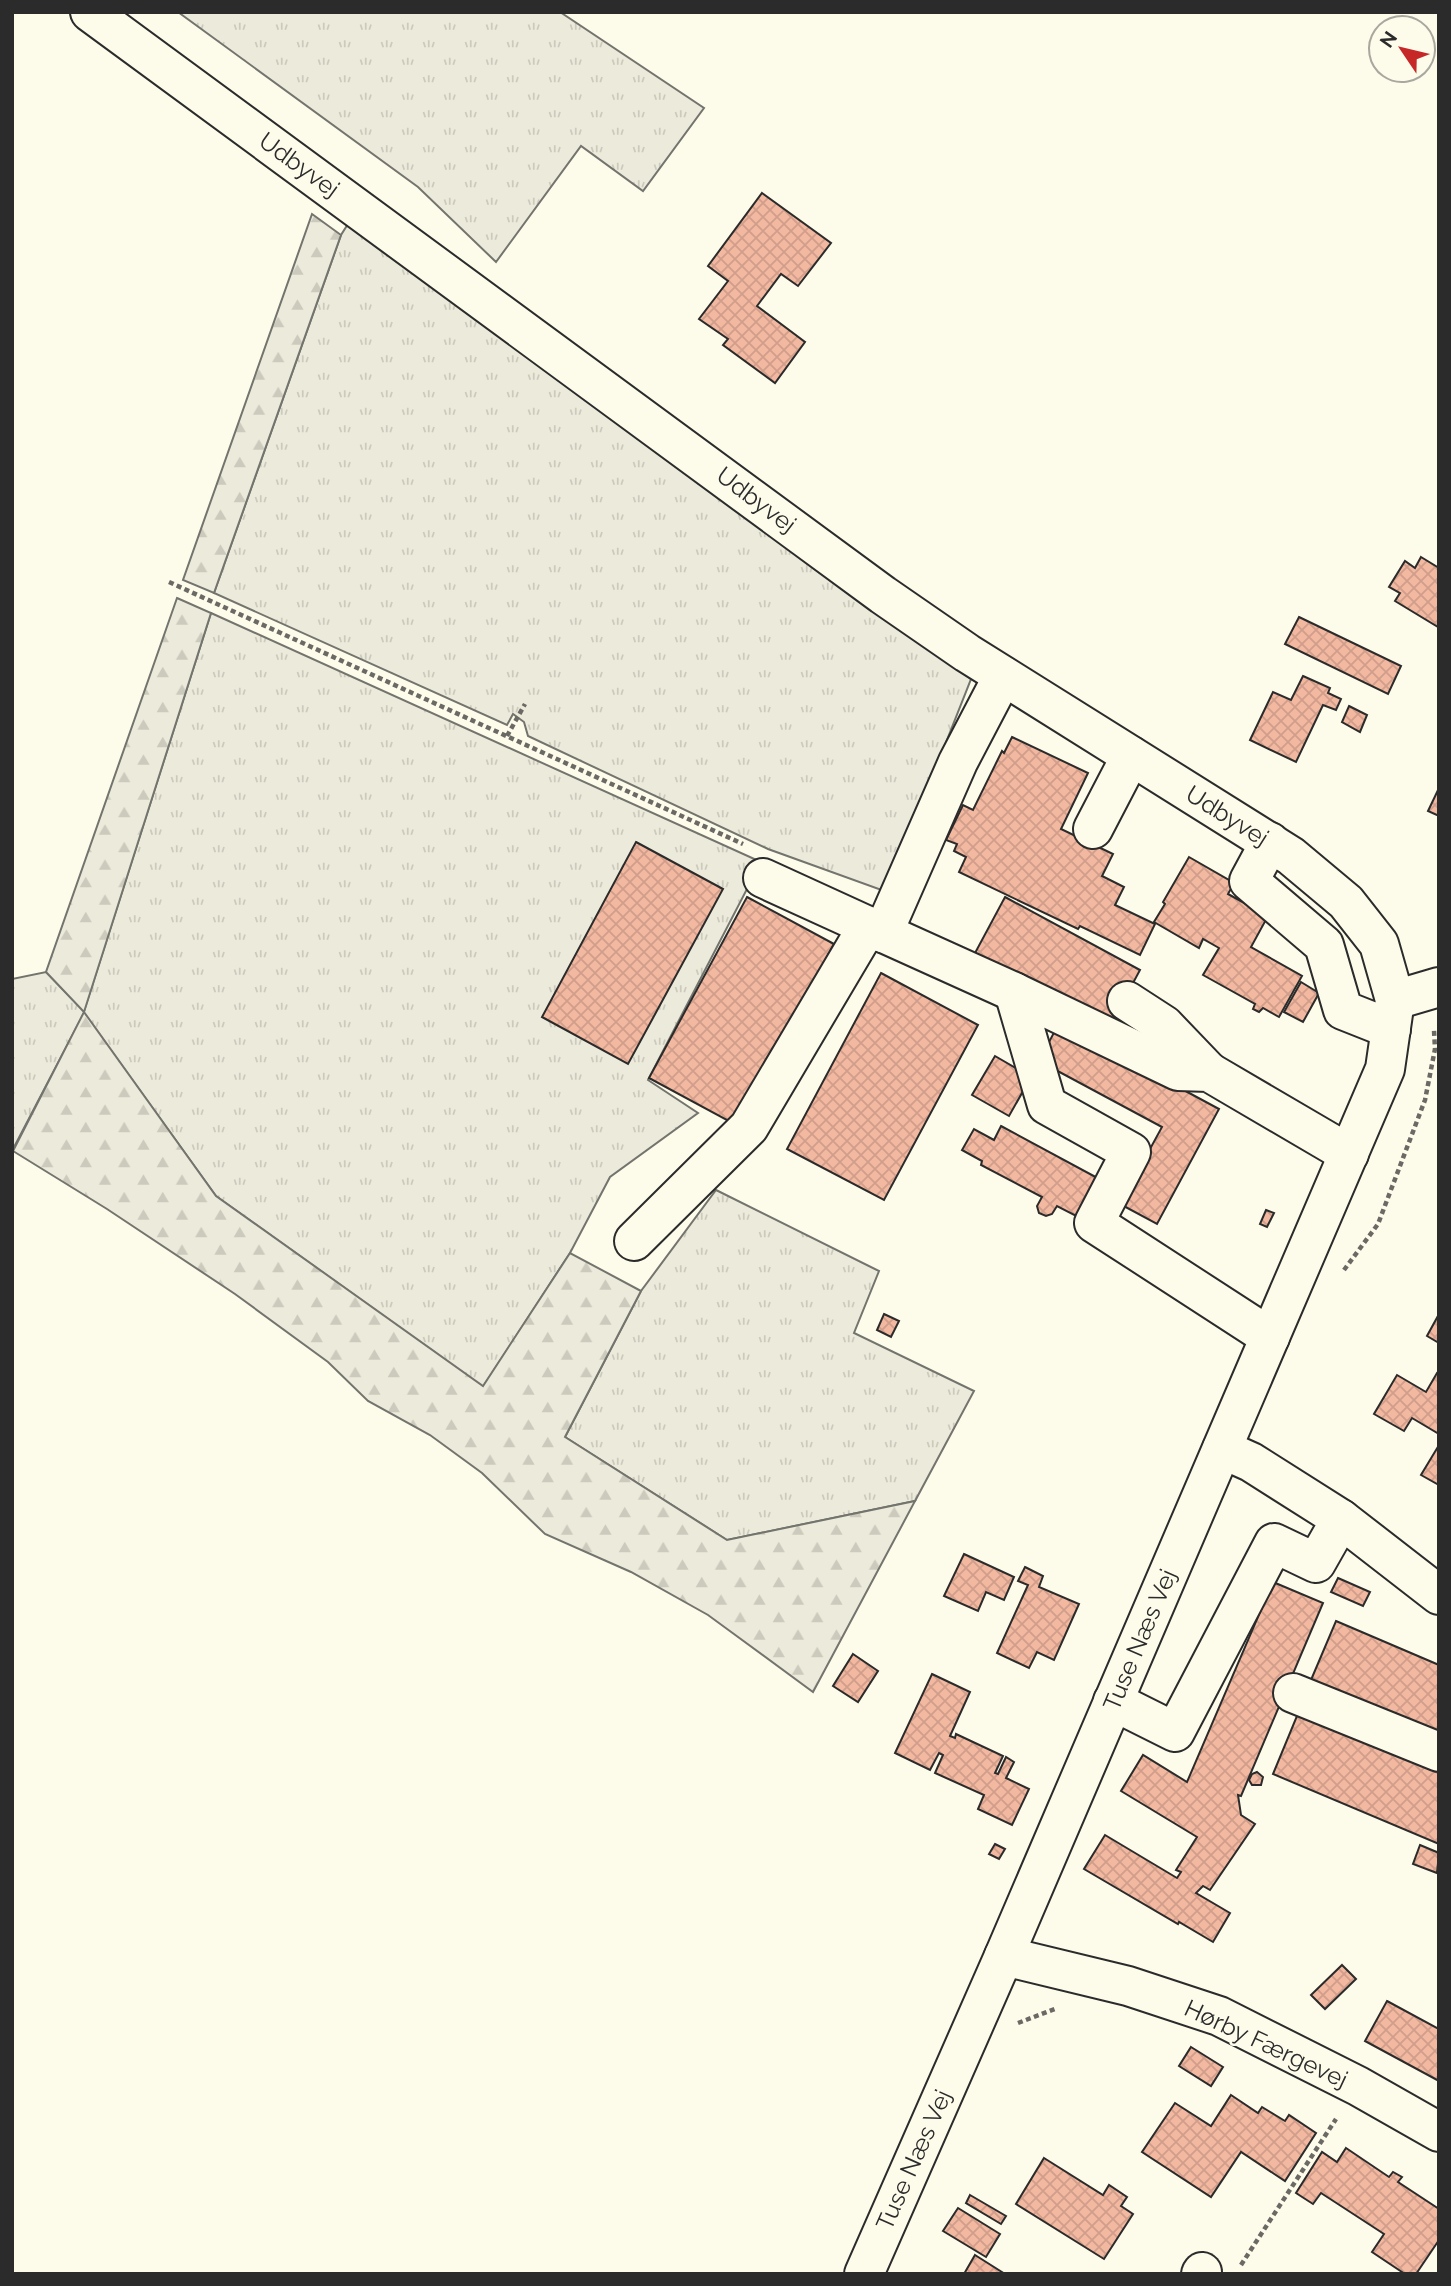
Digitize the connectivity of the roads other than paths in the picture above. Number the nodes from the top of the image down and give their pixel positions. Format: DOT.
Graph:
graph roads {
  1 [pos="90,12"];
  2 [pos="1003,676"];
  3 [pos="1131,756"];
  4 [pos="1093,829"];
  5 [pos="1270,842"];
  6 [pos="763,878"];
  7 [pos="876,929"];
  8 [pos="1439,987"];
  9 [pos="1014,992"];
  10 [pos="1126,1001"];
  11 [pos="1393,1015"];
  12 [pos="1209,1072"];
  13 [pos="1349,1154"];
  14 [pos="634,1241"];
  15 [pos="1270,1337"];
  16 [pos="1222,1449"];
  17 [pos="1341,1519"];
  18 [pos="1439,1595"];
  19 [pos="1293,1693"];
  20 [pos="1113,1701"];
  21 [pos="1439,1752"];
  22 [pos="1004,1956"];
  23 [pos="1439,2132"];
  24 [pos="864,2274"];
  1 -- 2 [label="street, Udbyvej"];
  2 -- 3 [label="street, Udbyvej"];
  2 -- 7 [label="street"];
  3 -- 4 [label="street"];
  3 -- 5 [label="street, Udbyvej"];
  5 -- 11 [label="street, Udbyvej"];
  5 -- 11 [label="street"];
  6 -- 7 [label="street"];
  7 -- 9 [label="street"];
  7 -- 14 [label="street"];
  8 -- 11 [label="street"];
  9 -- 12 [label="street"];
  9 -- 15 [label="street"];
  10 -- 12 [label="street"];
  11 -- 13 [label="street, Tuse Næs Vej"];
  12 -- 13 [label="street"];
  13 -- 15 [label="street, Tuse Næs Vej"];
  15 -- 16 [label="street, Tuse Næs Vej"];
  16 -- 17 [label="street"];
  16 -- 20 [label="street, Tuse Næs Vej"];
  17 -- 18 [label="street"];
  17 -- 20 [label="street"];
  19 -- 21 [label="street"];
  20 -- 22 [label="street, Tuse Næs Vej"];
  22 -- 23 [label="street, Hørby Færgevej"];
  22 -- 24 [label="street, Tuse Næs Vej"];
}
